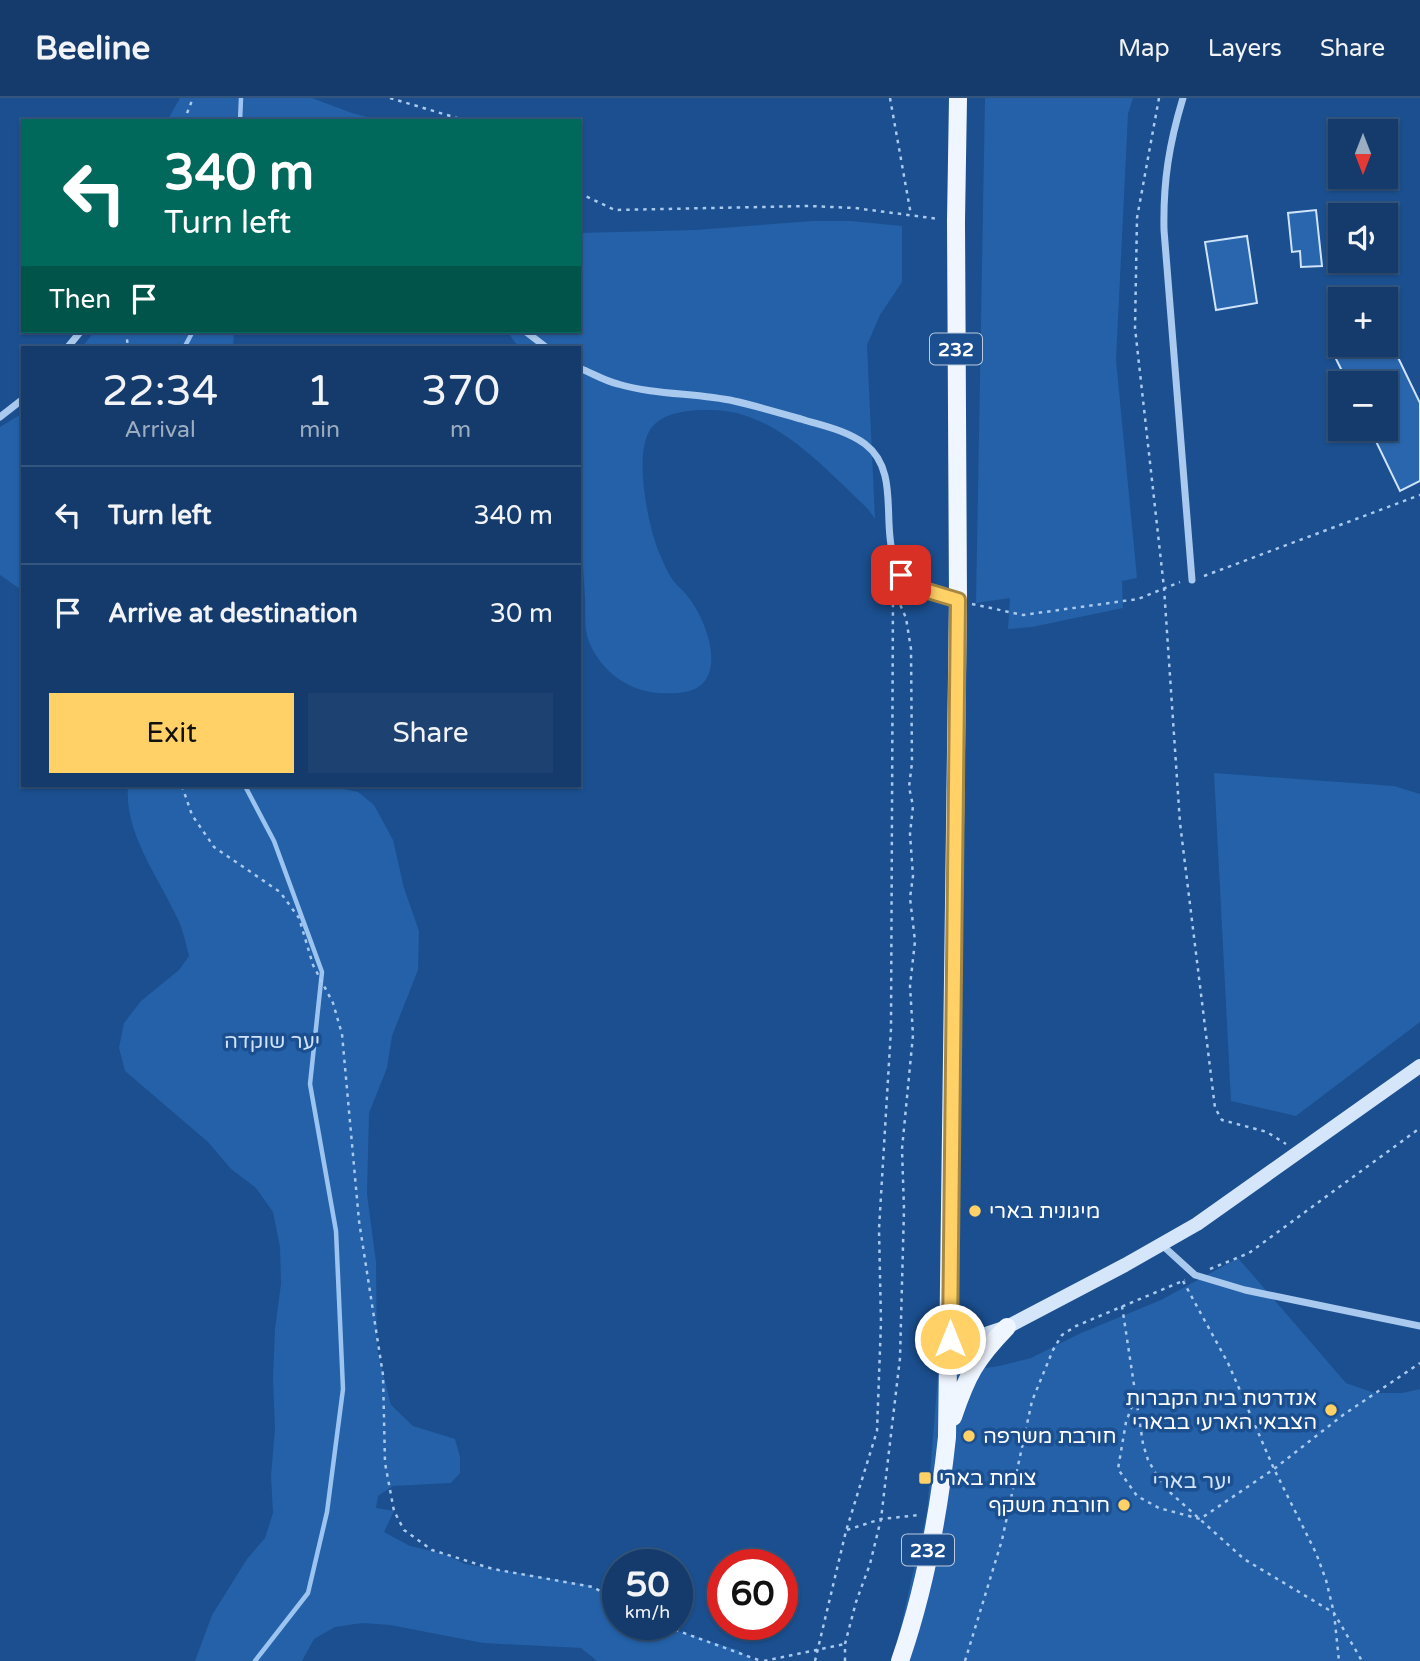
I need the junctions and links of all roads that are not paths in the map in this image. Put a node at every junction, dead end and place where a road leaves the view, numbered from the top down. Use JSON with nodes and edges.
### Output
{"nodes":[{"id":1,"x":958,"y":98,"type":"edge"},
{"id":2,"x":1183,"y":98,"type":"edge"},
{"id":3,"x":528,"y":333,"type":"edge"},
{"id":4,"x":544,"y":346,"type":"edge"},
{"id":5,"x":581,"y":369,"type":"edge"},
{"id":6,"x":21,"y":401,"type":"edge"},
{"id":7,"x":0,"y":417,"type":"edge"},
{"id":8,"x":1192,"y":580,"type":"dead end"},
{"id":9,"x":958,"y":600,"type":"junction"},
{"id":10,"x":1420,"y":1066,"type":"edge"},
{"id":11,"x":1163,"y":1245,"type":"junction"},
{"id":12,"x":1420,"y":1326,"type":"edge"},
{"id":13,"x":1007,"y":1327,"type":"junction"},
{"id":14,"x":950,"y":1339,"type":"junction"},
{"id":15,"x":947,"y":1437,"type":"junction"},
{"id":16,"x":900,"y":1661,"type":"edge"}],
"edges":[{"from":1,"to":9,"type":"main road","number":"232"},
{"from":2,"to":8,"type":"street"},
{"from":3,"to":4,"type":"street"},
{"from":5,"to":9,"type":"street"},
{"from":6,"to":7,"type":"street"},
{"from":9,"to":14,"type":"main road","number":"232"},
{"from":10,"to":11,"type":"main road"},
{"from":11,"to":12,"type":"street"},
{"from":11,"to":13,"type":"main road"},
{"from":13,"to":14,"type":"main road"},
{"from":13,"to":15,"type":"main road"},
{"from":14,"to":15,"type":"main road","number":"232"},
{"from":15,"to":16,"type":"main road","number":"232"}]}
